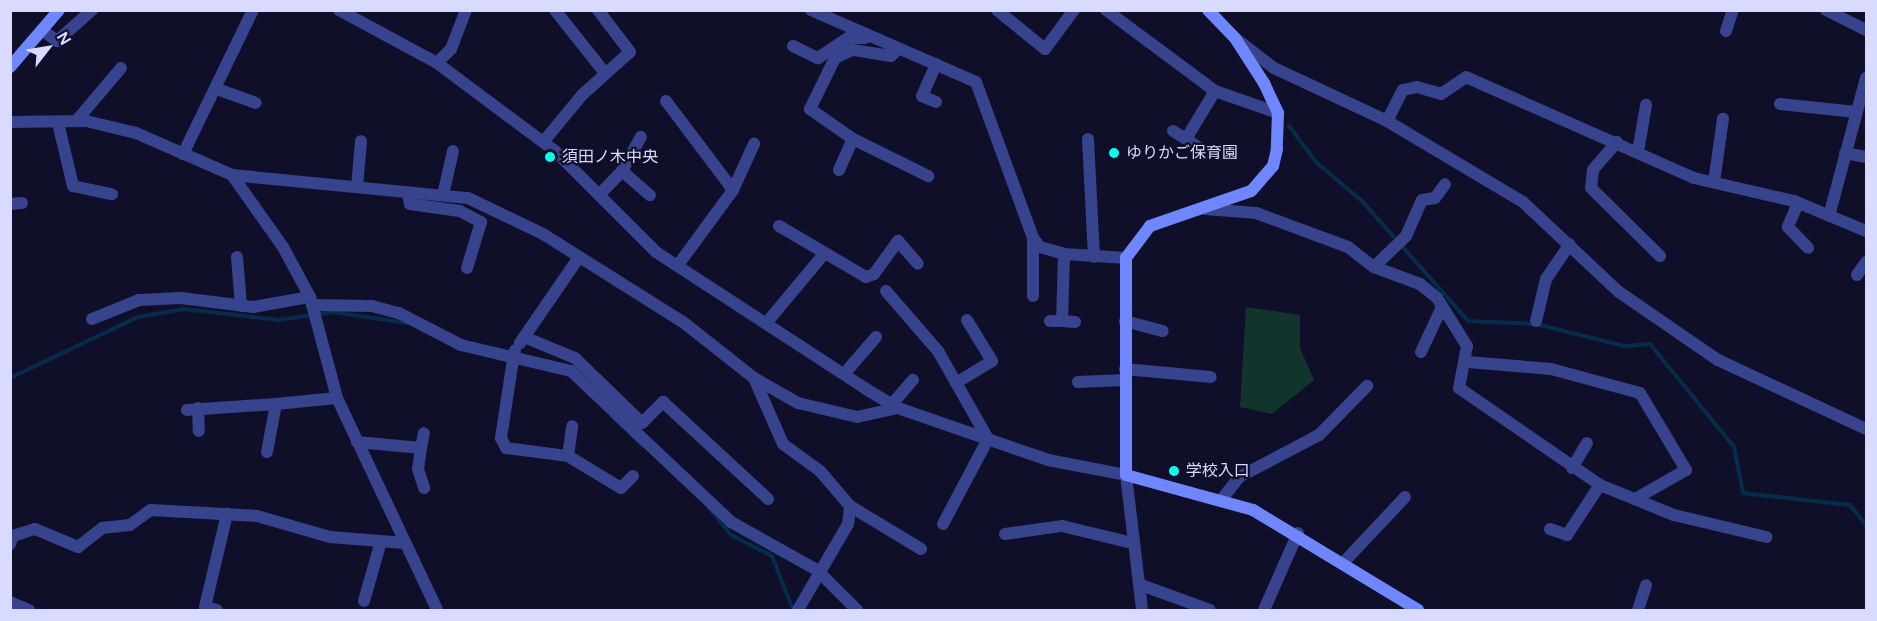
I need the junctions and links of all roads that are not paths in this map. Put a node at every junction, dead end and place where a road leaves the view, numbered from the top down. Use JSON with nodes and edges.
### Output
{"nodes":[{"id":1,"x":59,"y":10,"type":"edge"},
{"id":2,"x":92,"y":10,"type":"edge"},
{"id":3,"x":253,"y":10,"type":"edge"},
{"id":4,"x":466,"y":10,"type":"edge"},
{"id":5,"x":555,"y":10,"type":"edge"},
{"id":6,"x":598,"y":10,"type":"edge"},
{"id":7,"x":811,"y":10,"type":"edge"},
{"id":8,"x":997,"y":10,"type":"edge"},
{"id":9,"x":1074,"y":10,"type":"edge"},
{"id":10,"x":1106,"y":10,"type":"edge"},
{"id":11,"x":1208,"y":10,"type":"edge"},
{"id":12,"x":1733,"y":10,"type":"edge"},
{"id":13,"x":1826,"y":10,"type":"edge"},
{"id":14,"x":341,"y":11,"type":"edge"},
{"id":15,"x":42,"y":30,"type":"junction"},
{"id":16,"x":1866,"y":30,"type":"edge"},
{"id":17,"x":1726,"y":31,"type":"dead end"},
{"id":18,"x":869,"y":38,"type":"junction"},
{"id":19,"x":1235,"y":38,"type":"junction"},
{"id":20,"x":792,"y":46,"type":"dead end"},
{"id":21,"x":898,"y":49,"type":"junction"},
{"id":22,"x":437,"y":63,"type":"junction"},
{"id":23,"x":936,"y":64,"type":"junction"},
{"id":24,"x":10,"y":67,"type":"edge"},
{"id":25,"x":121,"y":68,"type":"dead end"},
{"id":26,"x":605,"y":73,"type":"junction"},
{"id":27,"x":1866,"y":78,"type":"edge"},
{"id":28,"x":217,"y":89,"type":"junction"},
{"id":29,"x":1215,"y":91,"type":"junction"},
{"id":30,"x":1863,"y":100,"type":"edge"},
{"id":31,"x":666,"y":101,"type":"dead end"},
{"id":32,"x":936,"y":102,"type":"dead end"},
{"id":33,"x":256,"y":103,"type":"dead end"},
{"id":34,"x":1780,"y":104,"type":"dead end"},
{"id":35,"x":1646,"y":105,"type":"dead end"},
{"id":36,"x":1856,"y":112,"type":"junction"},
{"id":37,"x":1278,"y":114,"type":"junction"},
{"id":38,"x":1723,"y":119,"type":"dead end"},
{"id":39,"x":76,"y":120,"type":"junction"},
{"id":40,"x":1387,"y":121,"type":"junction"},
{"id":41,"x":10,"y":122,"type":"edge"},
{"id":42,"x":58,"y":123,"type":"junction"},
{"id":43,"x":1173,"y":131,"type":"dead end"},
{"id":44,"x":641,"y":137,"type":"dead end"},
{"id":45,"x":853,"y":139,"type":"junction"},
{"id":46,"x":1088,"y":139,"type":"dead end"},
{"id":47,"x":1186,"y":139,"type":"junction"},
{"id":48,"x":362,"y":141,"type":"dead end"},
{"id":49,"x":544,"y":141,"type":"junction"},
{"id":50,"x":1617,"y":142,"type":"junction"},
{"id":51,"x":754,"y":144,"type":"dead end"},
{"id":52,"x":1198,"y":147,"type":"dead end"},
{"id":53,"x":453,"y":151,"type":"dead end"},
{"id":54,"x":1638,"y":152,"type":"junction"},
{"id":55,"x":1845,"y":153,"type":"junction"},
{"id":56,"x":183,"y":154,"type":"junction"},
{"id":57,"x":1866,"y":157,"type":"edge"},
{"id":58,"x":839,"y":170,"type":"dead end"},
{"id":59,"x":622,"y":171,"type":"junction"},
{"id":60,"x":232,"y":175,"type":"junction"},
{"id":61,"x":928,"y":176,"type":"dead end"},
{"id":62,"x":1714,"y":182,"type":"junction"},
{"id":63,"x":1444,"y":184,"type":"dead end"},
{"id":64,"x":357,"y":187,"type":"junction"},
{"id":65,"x":733,"y":190,"type":"junction"},
{"id":66,"x":112,"y":194,"type":"dead end"},
{"id":67,"x":408,"y":194,"type":"junction"},
{"id":68,"x":442,"y":195,"type":"junction"},
{"id":69,"x":599,"y":195,"type":"junction"},
{"id":70,"x":650,"y":195,"type":"dead end"},
{"id":71,"x":1798,"y":203,"type":"junction"},
{"id":72,"x":1206,"y":209,"type":"junction"},
{"id":73,"x":1829,"y":216,"type":"junction"},
{"id":74,"x":779,"y":226,"type":"dead end"},
{"id":75,"x":1866,"y":231,"type":"edge"},
{"id":76,"x":1033,"y":238,"type":"junction"},
{"id":77,"x":1570,"y":244,"type":"junction"},
{"id":78,"x":1808,"y":248,"type":"dead end"},
{"id":79,"x":824,"y":254,"type":"junction"},
{"id":80,"x":1064,"y":254,"type":"junction"},
{"id":81,"x":237,"y":256,"type":"dead end"},
{"id":82,"x":1660,"y":256,"type":"dead end"},
{"id":83,"x":579,"y":257,"type":"junction"},
{"id":84,"x":1094,"y":257,"type":"junction"},
{"id":85,"x":1126,"y":258,"type":"junction"},
{"id":86,"x":1866,"y":262,"type":"edge"},
{"id":87,"x":918,"y":264,"type":"dead end"},
{"id":88,"x":678,"y":265,"type":"junction"},
{"id":89,"x":1374,"y":267,"type":"junction"},
{"id":90,"x":467,"y":268,"type":"dead end"},
{"id":91,"x":1857,"y":275,"type":"dead end"},
{"id":92,"x":886,"y":291,"type":"dead end"},
{"id":93,"x":1033,"y":296,"type":"dead end"},
{"id":94,"x":311,"y":304,"type":"junction"},
{"id":95,"x":241,"y":306,"type":"junction"},
{"id":96,"x":1442,"y":307,"type":"junction"},
{"id":97,"x":92,"y":319,"type":"dead end"},
{"id":98,"x":967,"y":320,"type":"dead end"},
{"id":99,"x":768,"y":321,"type":"junction"},
{"id":100,"x":1125,"y":321,"type":"junction"},
{"id":101,"x":1536,"y":321,"type":"dead end"},
{"id":102,"x":1062,"y":322,"type":"dead end"},
{"id":103,"x":1163,"y":331,"type":"dead end"},
{"id":104,"x":524,"y":337,"type":"junction"},
{"id":105,"x":876,"y":337,"type":"dead end"},
{"id":106,"x":1420,"y":352,"type":"dead end"},
{"id":107,"x":1468,"y":362,"type":"junction"},
{"id":108,"x":844,"y":374,"type":"junction"},
{"id":109,"x":1125,"y":374,"type":"junction"},
{"id":110,"x":1211,"y":377,"type":"dead end"},
{"id":111,"x":754,"y":378,"type":"junction"},
{"id":112,"x":913,"y":380,"type":"dead end"},
{"id":113,"x":956,"y":382,"type":"junction"},
{"id":114,"x":1078,"y":382,"type":"dead end"},
{"id":115,"x":1367,"y":386,"type":"dead end"},
{"id":116,"x":337,"y":399,"type":"junction"},
{"id":117,"x":276,"y":404,"type":"junction"},
{"id":118,"x":895,"y":406,"type":"junction"},
{"id":119,"x":572,"y":426,"type":"dead end"},
{"id":120,"x":1866,"y":429,"type":"edge"},
{"id":121,"x":199,"y":431,"type":"dead end"},
{"id":122,"x":424,"y":433,"type":"dead end"},
{"id":123,"x":988,"y":439,"type":"junction"},
{"id":124,"x":357,"y":442,"type":"junction"},
{"id":125,"x":1587,"y":443,"type":"dead end"},
{"id":126,"x":421,"y":448,"type":"junction"},
{"id":127,"x":267,"y":452,"type":"dead end"},
{"id":128,"x":568,"y":456,"type":"junction"},
{"id":129,"x":1572,"y":468,"type":"junction"},
{"id":130,"x":1126,"y":475,"type":"junction"},
{"id":131,"x":633,"y":477,"type":"dead end"},
{"id":132,"x":1600,"y":485,"type":"junction"},
{"id":133,"x":424,"y":488,"type":"dead end"},
{"id":134,"x":1405,"y":497,"type":"dead end"},
{"id":135,"x":768,"y":499,"type":"dead end"},
{"id":136,"x":1635,"y":499,"type":"junction"},
{"id":137,"x":1222,"y":500,"type":"junction"},
{"id":138,"x":850,"y":506,"type":"junction"},
{"id":139,"x":227,"y":514,"type":"junction"},
{"id":140,"x":943,"y":524,"type":"dead end"},
{"id":141,"x":1550,"y":529,"type":"dead end"},
{"id":142,"x":1298,"y":533,"type":"junction"},
{"id":143,"x":1005,"y":534,"type":"dead end"},
{"id":144,"x":1766,"y":537,"type":"dead end"},
{"id":145,"x":381,"y":541,"type":"junction"},
{"id":146,"x":405,"y":543,"type":"junction"},
{"id":147,"x":1133,"y":543,"type":"junction"},
{"id":148,"x":10,"y":544,"type":"edge"},
{"id":149,"x":921,"y":549,"type":"dead end"},
{"id":150,"x":1344,"y":562,"type":"junction"},
{"id":151,"x":816,"y":570,"type":"junction"},
{"id":152,"x":1141,"y":585,"type":"junction"},
{"id":153,"x":1646,"y":585,"type":"dead end"},
{"id":154,"x":364,"y":601,"type":"dead end"},
{"id":155,"x":10,"y":602,"type":"edge"},
{"id":156,"x":800,"y":609,"type":"edge"},
{"id":157,"x":29,"y":610,"type":"edge"},
{"id":158,"x":217,"y":610,"type":"edge"},
{"id":159,"x":437,"y":610,"type":"edge"},
{"id":160,"x":856,"y":610,"type":"edge"},
{"id":161,"x":1142,"y":610,"type":"edge"},
{"id":162,"x":1209,"y":610,"type":"edge"},
{"id":163,"x":1264,"y":610,"type":"edge"},
{"id":164,"x":1418,"y":610,"type":"edge"},
{"id":165,"x":1638,"y":610,"type":"edge"}],
"edges":[{"from":1,"to":15,"type":"street"},
{"from":2,"to":15,"type":"street"},
{"from":3,"to":28,"type":"street"},
{"from":4,"to":22,"type":"street"},
{"from":5,"to":26,"type":"street"},
{"from":6,"to":26,"type":"street"},
{"from":7,"to":18,"type":"street"},
{"from":8,"to":9,"type":"street"},
{"from":10,"to":29,"type":"street"},
{"from":11,"to":19,"type":"street"},
{"from":12,"to":17,"type":"street"},
{"from":13,"to":16,"type":"street"},
{"from":14,"to":22,"type":"street"},
{"from":15,"to":24,"type":"street"},
{"from":18,"to":20,"type":"street"},
{"from":18,"to":21,"type":"street"},
{"from":19,"to":37,"type":"street"},
{"from":19,"to":40,"type":"street"},
{"from":21,"to":23,"type":"street"},
{"from":21,"to":45,"type":"street"},
{"from":22,"to":49,"type":"street"},
{"from":23,"to":32,"type":"street"},
{"from":23,"to":76,"type":"street"},
{"from":25,"to":39,"type":"street"},
{"from":26,"to":49,"type":"street"},
{"from":27,"to":30,"type":"street"},
{"from":28,"to":33,"type":"street"},
{"from":28,"to":56,"type":"street"},
{"from":29,"to":37,"type":"street"},
{"from":29,"to":47,"type":"street"},
{"from":30,"to":36,"type":"street"},
{"from":31,"to":65,"type":"street"},
{"from":34,"to":36,"type":"street"},
{"from":35,"to":54,"type":"street"},
{"from":36,"to":55,"type":"street"},
{"from":37,"to":72,"type":"street"},
{"from":38,"to":62,"type":"street"},
{"from":39,"to":42,"type":"street"},
{"from":39,"to":56,"type":"street"},
{"from":40,"to":50,"type":"street"},
{"from":40,"to":77,"type":"street"},
{"from":41,"to":42,"type":"street"},
{"from":42,"to":66,"type":"street"},
{"from":43,"to":47,"type":"street"},
{"from":44,"to":59,"type":"street"},
{"from":45,"to":58,"type":"street"},
{"from":45,"to":61,"type":"street"},
{"from":46,"to":84,"type":"street"},
{"from":47,"to":52,"type":"street"},
{"from":48,"to":64,"type":"street"},
{"from":49,"to":69,"type":"street"},
{"from":50,"to":54,"type":"street"},
{"from":50,"to":82,"type":"street"},
{"from":51,"to":65,"type":"street"},
{"from":53,"to":68,"type":"street"},
{"from":54,"to":62,"type":"street"},
{"from":55,"to":57,"type":"street"},
{"from":55,"to":73,"type":"street"},
{"from":56,"to":60,"type":"street"},
{"from":59,"to":69,"type":"street"},
{"from":59,"to":70,"type":"street"},
{"from":60,"to":64,"type":"street"},
{"from":60,"to":94,"type":"street"},
{"from":62,"to":71,"type":"street"},
{"from":63,"to":89,"type":"street"},
{"from":64,"to":67,"type":"street"},
{"from":65,"to":88,"type":"street"},
{"from":67,"to":68,"type":"street"},
{"from":67,"to":90,"type":"street"},
{"from":68,"to":83,"type":"street"},
{"from":69,"to":88,"type":"street"},
{"from":71,"to":73,"type":"street"},
{"from":71,"to":78,"type":"street"},
{"from":72,"to":85,"type":"street"},
{"from":72,"to":89,"type":"street"},
{"from":73,"to":75,"type":"street"},
{"from":74,"to":79,"type":"street"},
{"from":76,"to":80,"type":"street"},
{"from":76,"to":93,"type":"street"},
{"from":77,"to":101,"type":"street"},
{"from":77,"to":120,"type":"street"},
{"from":79,"to":87,"type":"street"},
{"from":79,"to":99,"type":"street"},
{"from":80,"to":84,"type":"street"},
{"from":80,"to":102,"type":"street"},
{"from":81,"to":95,"type":"street"},
{"from":83,"to":104,"type":"street"},
{"from":83,"to":111,"type":"street"},
{"from":84,"to":85,"type":"street"},
{"from":85,"to":100,"type":"street"},
{"from":86,"to":91,"type":"street"},
{"from":88,"to":99,"type":"street"},
{"from":89,"to":96,"type":"street"},
{"from":92,"to":113,"type":"street"},
{"from":94,"to":95,"type":"street"},
{"from":94,"to":116,"type":"street"},
{"from":94,"to":151,"type":"street"},
{"from":95,"to":97,"type":"street"},
{"from":96,"to":106,"type":"street"},
{"from":96,"to":107,"type":"street"},
{"from":98,"to":113,"type":"street"},
{"from":99,"to":108,"type":"street"},
{"from":100,"to":103,"type":"street"},
{"from":100,"to":109,"type":"street"},
{"from":104,"to":128,"type":"street","bridge":true},
{"from":104,"to":135,"type":"street"},
{"from":105,"to":108,"type":"street"},
{"from":107,"to":129,"type":"street"},
{"from":107,"to":136,"type":"street"},
{"from":108,"to":118,"type":"street"},
{"from":109,"to":110,"type":"street"},
{"from":109,"to":114,"type":"street"},
{"from":109,"to":130,"type":"street"},
{"from":111,"to":118,"type":"street"},
{"from":111,"to":138,"type":"street"},
{"from":112,"to":118,"type":"street"},
{"from":113,"to":123,"type":"street"},
{"from":115,"to":137,"type":"street"},
{"from":116,"to":117,"type":"street"},
{"from":116,"to":124,"type":"street"},
{"from":117,"to":121,"type":"street"},
{"from":117,"to":127,"type":"street"},
{"from":118,"to":123,"type":"street"},
{"from":119,"to":128,"type":"street"},
{"from":122,"to":126,"type":"street"},
{"from":123,"to":130,"type":"street"},
{"from":123,"to":140,"type":"street"},
{"from":124,"to":126,"type":"street"},
{"from":124,"to":146,"type":"street"},
{"from":125,"to":129,"type":"street"},
{"from":126,"to":133,"type":"street"},
{"from":128,"to":131,"type":"street"},
{"from":129,"to":132,"type":"street"},
{"from":130,"to":137,"type":"street"},
{"from":130,"to":147,"type":"street"},
{"from":132,"to":136,"type":"street"},
{"from":132,"to":141,"type":"street"},
{"from":134,"to":150,"type":"street"},
{"from":136,"to":144,"type":"street"},
{"from":137,"to":142,"type":"street"},
{"from":138,"to":149,"type":"street"},
{"from":138,"to":151,"type":"street"},
{"from":139,"to":145,"type":"street"},
{"from":139,"to":148,"type":"street"},
{"from":139,"to":158,"type":"street"},
{"from":142,"to":150,"type":"street"},
{"from":142,"to":163,"type":"street"},
{"from":143,"to":147,"type":"street"},
{"from":145,"to":146,"type":"street"},
{"from":145,"to":154,"type":"street"},
{"from":146,"to":159,"type":"street"},
{"from":147,"to":152,"type":"street"},
{"from":150,"to":164,"type":"street"},
{"from":151,"to":156,"type":"street"},
{"from":151,"to":160,"type":"street"},
{"from":152,"to":161,"type":"street"},
{"from":152,"to":162,"type":"street"},
{"from":153,"to":165,"type":"street"},
{"from":155,"to":157,"type":"street"}]}
